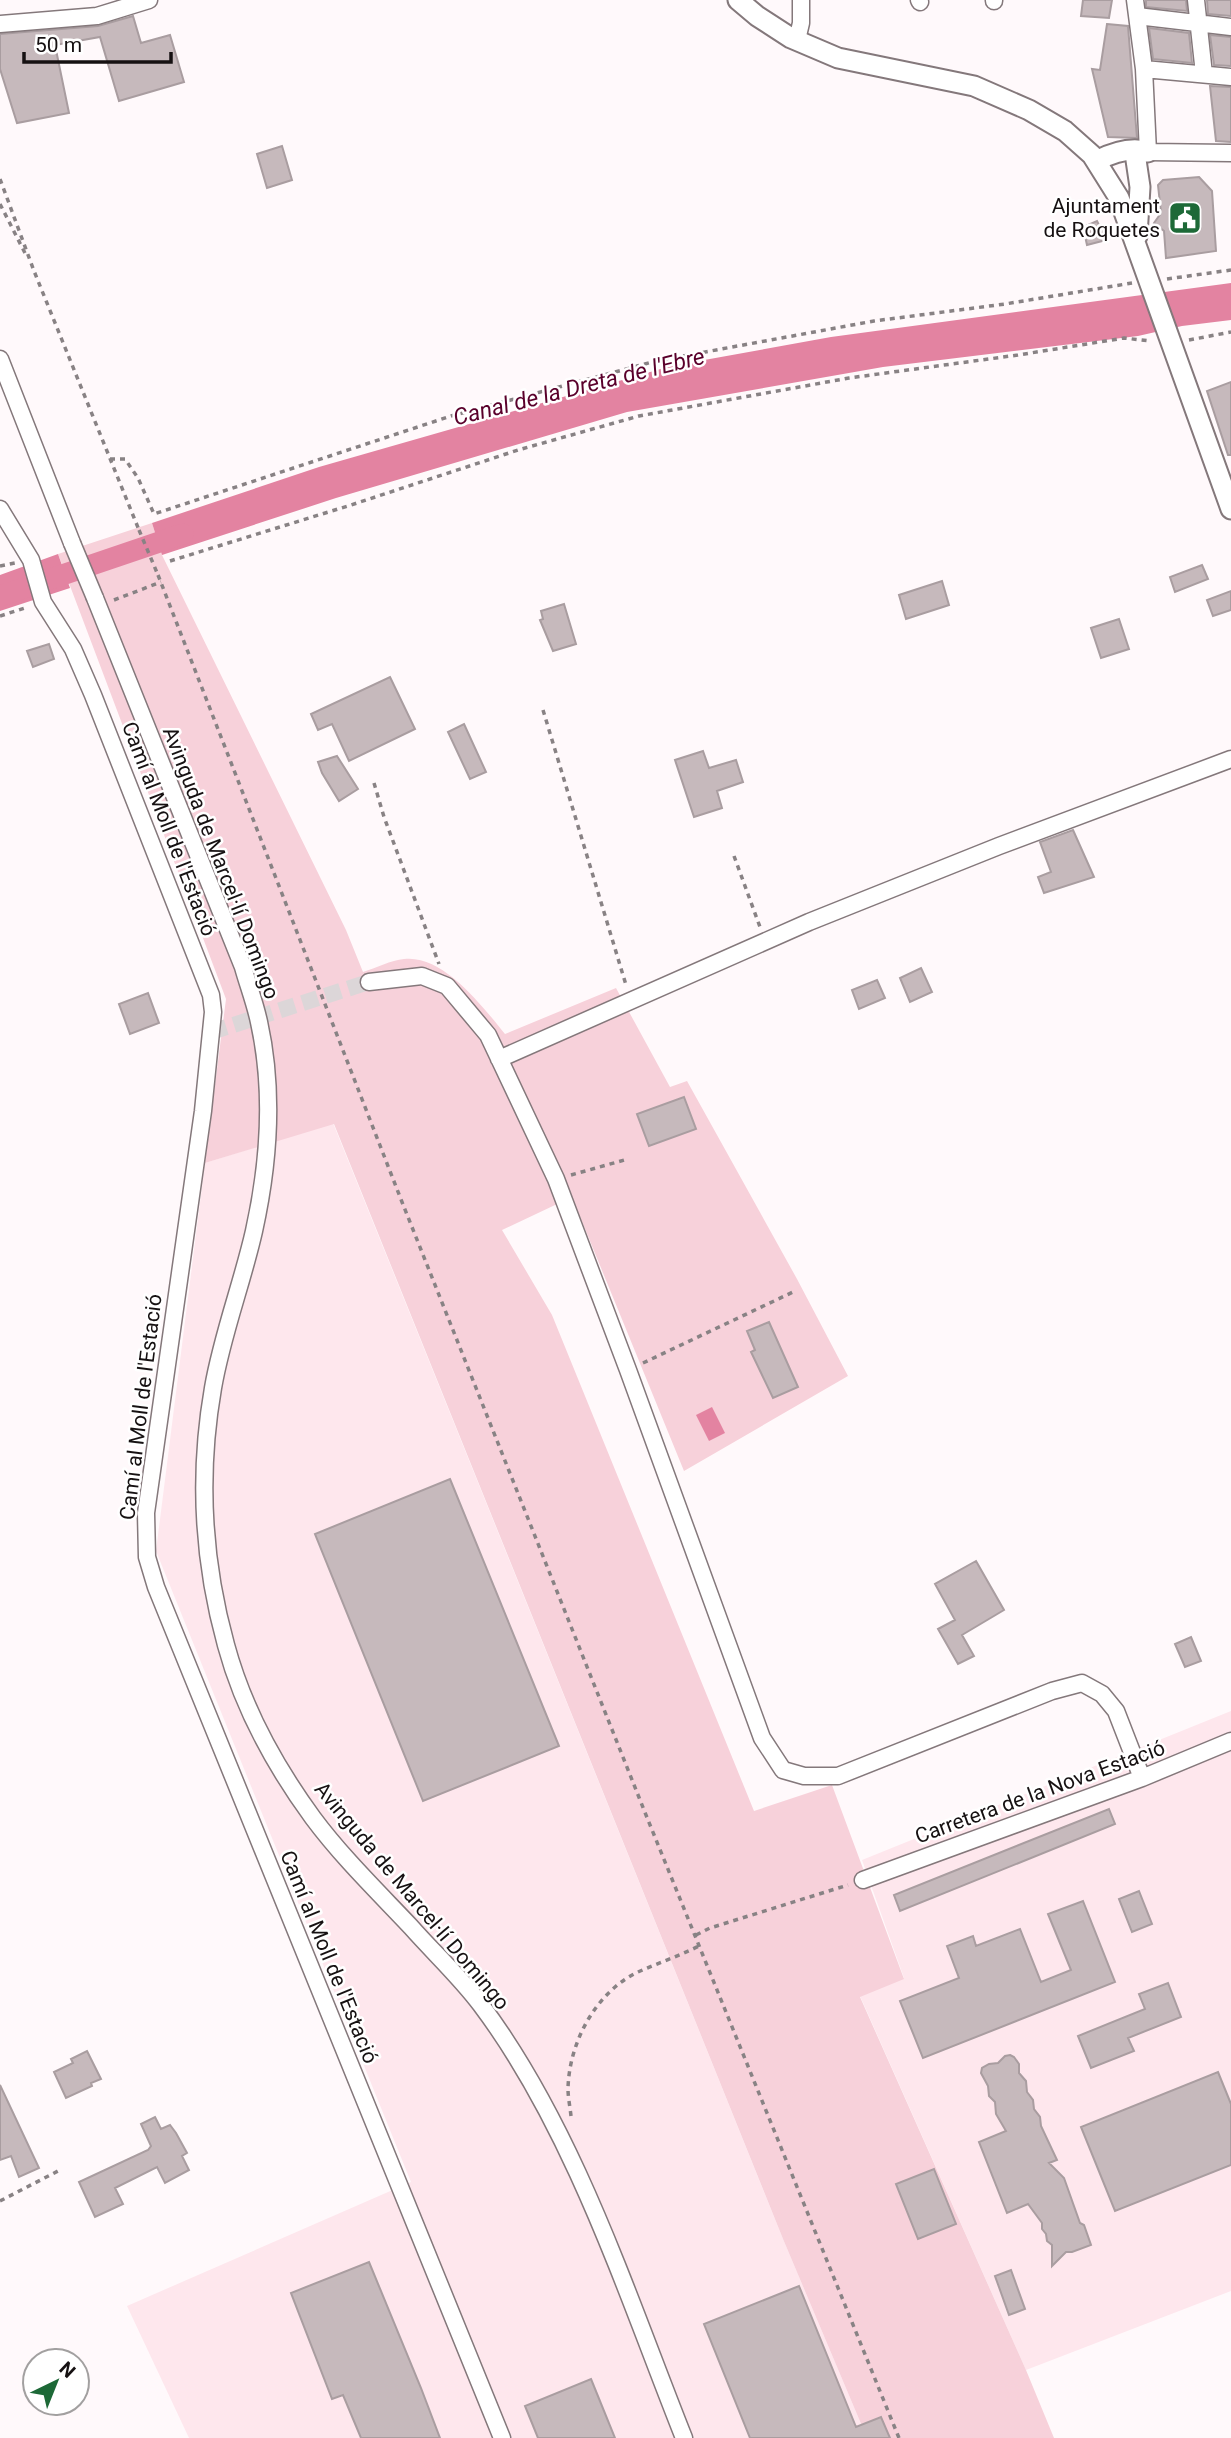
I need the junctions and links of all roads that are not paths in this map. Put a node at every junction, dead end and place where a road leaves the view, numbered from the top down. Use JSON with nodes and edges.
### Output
{"nodes":[{"id":1,"x":149,"y":0,"type":"edge"},
{"id":2,"x":738,"y":0,"type":"edge"},
{"id":3,"x":800,"y":0,"type":"edge"},
{"id":4,"x":1196,"y":0,"type":"edge"},
{"id":5,"x":1136,"y":8,"type":"edge"},
{"id":6,"x":1197,"y":23,"type":"junction"},
{"id":7,"x":0,"y":24,"type":"edge"},
{"id":8,"x":1231,"y":27,"type":"edge"},
{"id":9,"x":797,"y":40,"type":"junction"},
{"id":10,"x":1144,"y":69,"type":"junction"},
{"id":11,"x":1204,"y":74,"type":"junction"},
{"id":12,"x":1231,"y":77,"type":"edge"},
{"id":13,"x":1231,"y":153,"type":"edge"},
{"id":14,"x":1142,"y":156,"type":"junction"},
{"id":15,"x":1096,"y":161,"type":"junction"},
{"id":16,"x":1108,"y":178,"type":"junction"},
{"id":17,"x":1136,"y":244,"type":"junction"},
{"id":18,"x":0,"y":359,"type":"edge"},
{"id":19,"x":1227,"y":486,"type":"edge"},
{"id":20,"x":0,"y":509,"type":"edge"},
{"id":21,"x":1231,"y":509,"type":"edge"},
{"id":22,"x":1231,"y":759,"type":"edge"},
{"id":23,"x":369,"y":982,"type":"tunnel mouth"},
{"id":24,"x":499,"y":1059,"type":"junction"},
{"id":25,"x":1231,"y":1741,"type":"edge"},
{"id":26,"x":1142,"y":1778,"type":"junction"},
{"id":27,"x":863,"y":1880,"type":"road end"},
{"id":28,"x":502,"y":2438,"type":"edge"},
{"id":29,"x":684,"y":2438,"type":"edge"}],
"edges":[{"from":1,"to":7,"type":"street"},
{"from":2,"to":9,"type":"street"},
{"from":3,"to":9,"type":"street"},
{"from":4,"to":6,"type":"street"},
{"from":5,"to":6,"type":"street"},
{"from":5,"to":10,"type":"street"},
{"from":6,"to":8,"type":"street"},
{"from":6,"to":11,"type":"street"},
{"from":9,"to":15,"type":"street"},
{"from":10,"to":11,"type":"street"},
{"from":10,"to":14,"type":"street"},
{"from":11,"to":12,"type":"street"},
{"from":13,"to":14,"type":"street"},
{"from":14,"to":15,"type":"street"},
{"from":14,"to":16,"type":"street"},
{"from":14,"to":17,"type":"street"},
{"from":15,"to":16,"type":"street"},
{"from":16,"to":17,"type":"street"},
{"from":17,"to":19,"type":"street"},
{"from":18,"to":29,"type":"street","name":"Avinguda de Marcel·lí Domingo","bridge":true},
{"from":19,"to":21,"type":"street"},
{"from":20,"to":28,"type":"street","name":"Camí al Moll de l'Estació"},
{"from":22,"to":24,"type":"street"},
{"from":23,"to":24,"type":"street"},
{"from":24,"to":26,"type":"street"},
{"from":25,"to":26,"type":"street","name":"Carretera de la Nova Estació"},
{"from":26,"to":27,"type":"street","name":"Carretera de la Nova Estació"}]}
